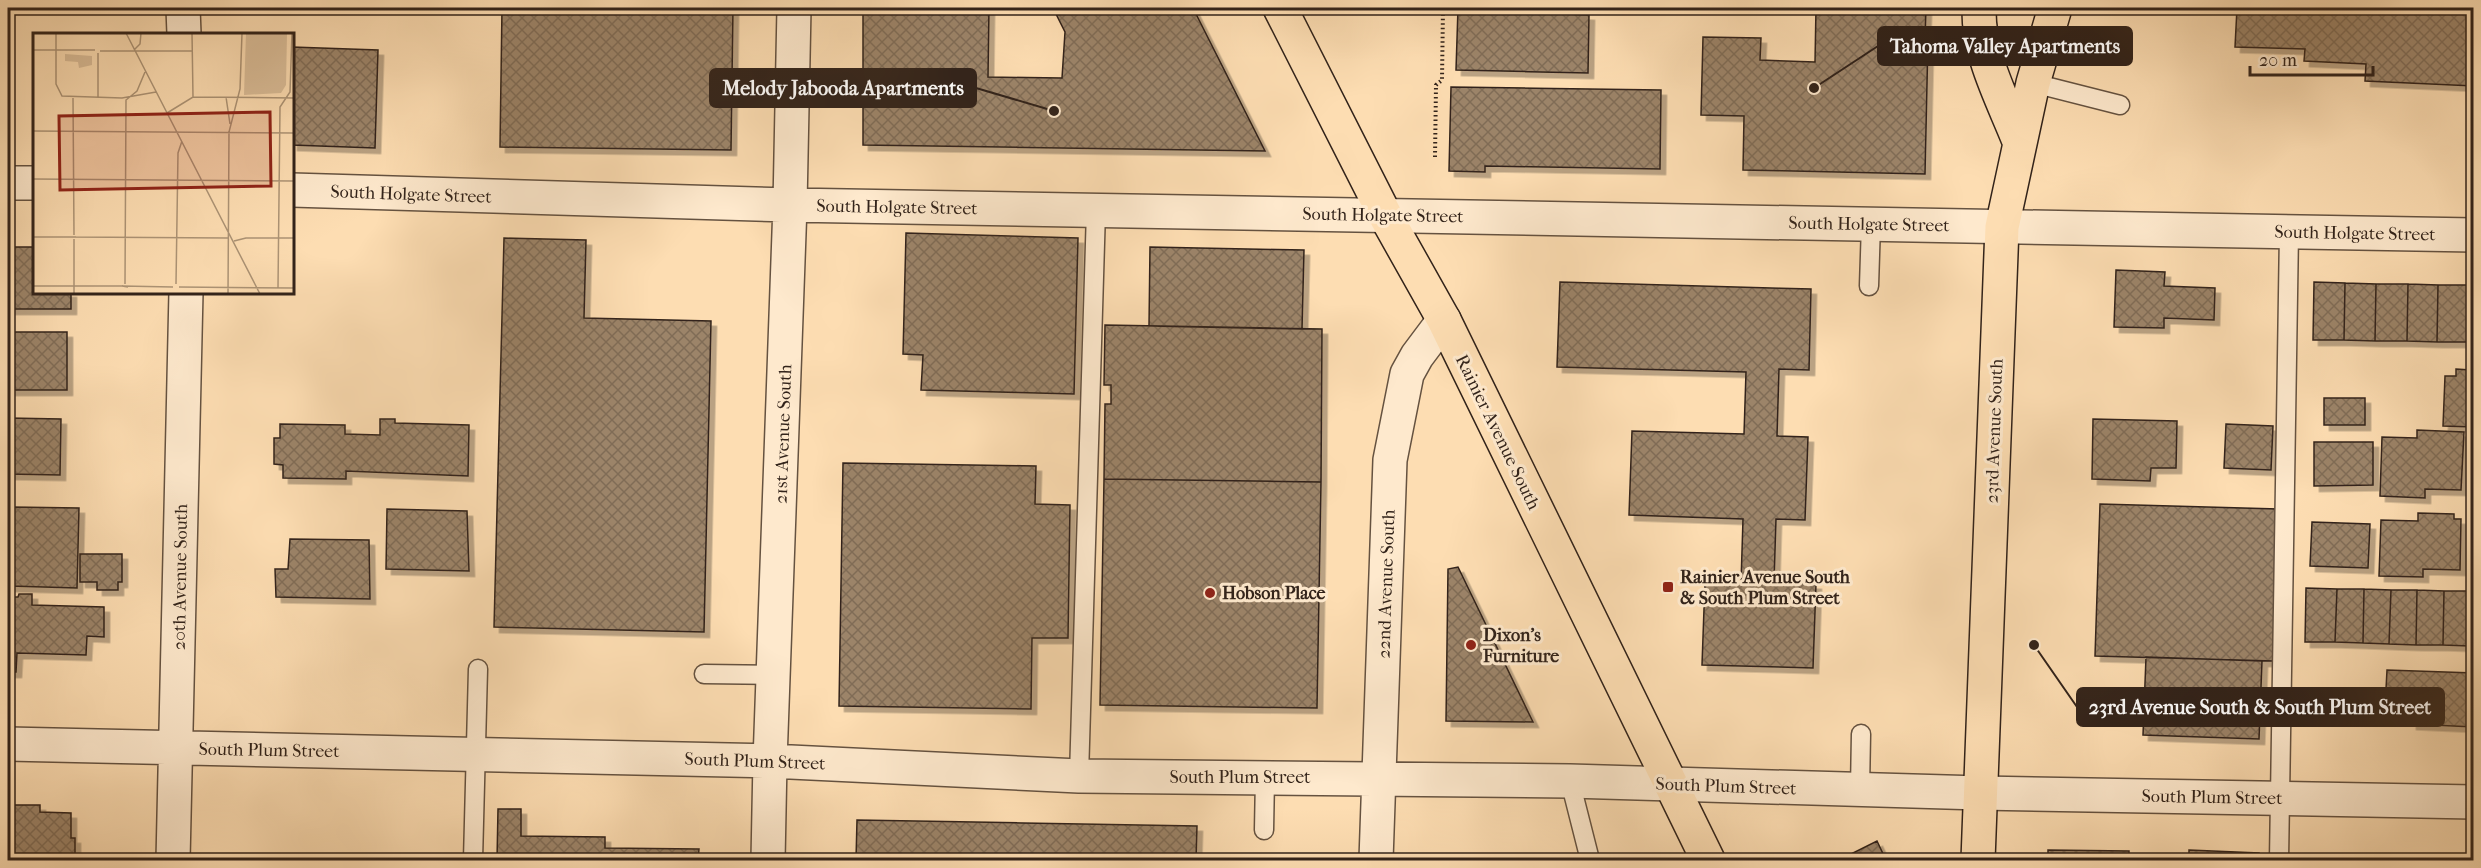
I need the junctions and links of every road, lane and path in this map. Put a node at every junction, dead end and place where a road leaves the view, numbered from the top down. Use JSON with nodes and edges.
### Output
{"nodes":[{"id":1,"x":183,"y":8,"type":"edge"},
{"id":2,"x":794,"y":8,"type":"edge"},
{"id":3,"x":1280,"y":8,"type":"edge"},
{"id":4,"x":1443,"y":8,"type":"edge"},
{"id":5,"x":1979,"y":8,"type":"edge"},
{"id":6,"x":2055,"y":8,"type":"edge"},
{"id":7,"x":184,"y":33,"type":"edge"},
{"id":8,"x":2033,"y":82,"type":"junction"},
{"id":9,"x":2120,"y":105,"type":"dead end"},
{"id":10,"x":2019,"y":141,"type":"junction"},
{"id":11,"x":1435,"y":157,"type":"dead end"},
{"id":12,"x":8,"y":183,"type":"edge"},
{"id":13,"x":33,"y":183,"type":"edge"},
{"id":14,"x":294,"y":190,"type":"edge"},
{"id":15,"x":790,"y":205,"type":"junction"},
{"id":16,"x":1096,"y":210,"type":"junction"},
{"id":17,"x":1385,"y":215,"type":"junction"},
{"id":18,"x":1871,"y":224,"type":"junction"},
{"id":19,"x":2002,"y":227,"type":"junction"},
{"id":20,"x":2289,"y":232,"type":"junction"},
{"id":21,"x":2474,"y":235,"type":"edge"},
{"id":22,"x":1869,"y":286,"type":"dead end"},
{"id":23,"x":186,"y":294,"type":"edge"},
{"id":24,"x":1444,"y":320,"type":"junction"},
{"id":25,"x":478,"y":669,"type":"dead end"},
{"id":26,"x":704,"y":674,"type":"dead end"},
{"id":27,"x":774,"y":675,"type":"junction"},
{"id":28,"x":1862,"y":734,"type":"dead end"},
{"id":29,"x":8,"y":744,"type":"edge"},
{"id":30,"x":176,"y":748,"type":"junction"},
{"id":31,"x":475,"y":754,"type":"junction"},
{"id":32,"x":770,"y":761,"type":"junction"},
{"id":33,"x":1079,"y":776,"type":"junction"},
{"id":34,"x":1265,"y":777,"type":"junction"},
{"id":35,"x":1379,"y":777,"type":"junction"},
{"id":36,"x":1570,"y":781,"type":"junction"},
{"id":37,"x":1669,"y":784,"type":"junction"},
{"id":38,"x":1860,"y":789,"type":"junction"},
{"id":39,"x":1980,"y":793,"type":"junction"},
{"id":40,"x":2280,"y":798,"type":"junction"},
{"id":41,"x":2474,"y":802,"type":"edge"},
{"id":42,"x":1264,"y":830,"type":"dead end"},
{"id":43,"x":173,"y":861,"type":"edge"},
{"id":44,"x":473,"y":861,"type":"edge"},
{"id":45,"x":768,"y":861,"type":"edge"},
{"id":46,"x":1376,"y":861,"type":"edge"},
{"id":47,"x":1590,"y":861,"type":"edge"},
{"id":48,"x":1708,"y":861,"type":"edge"},
{"id":49,"x":1978,"y":861,"type":"edge"},
{"id":50,"x":2279,"y":861,"type":"edge"}],
"edges":[{"from":1,"to":7,"type":"street"},
{"from":2,"to":15,"type":"street","name":"21st Avenue South"},
{"from":3,"to":17,"type":"main road","name":"Rainier Avenue South"},
{"from":4,"to":11,"type":"path"},
{"from":5,"to":10,"type":"main road"},
{"from":6,"to":8,"type":"main road","name":"23rd Avenue South"},
{"from":8,"to":9,"type":"lane"},
{"from":8,"to":10,"type":"main road","name":"23rd Avenue South"},
{"from":10,"to":19,"type":"main road","name":"23rd Avenue South"},
{"from":12,"to":13,"type":"street"},
{"from":14,"to":15,"type":"street","name":"South Holgate Street"},
{"from":15,"to":16,"type":"street","name":"South Holgate Street"},
{"from":15,"to":27,"type":"street","name":"21st Avenue South"},
{"from":16,"to":17,"type":"street","name":"South Holgate Street"},
{"from":16,"to":33,"type":"lane"},
{"from":17,"to":18,"type":"street","name":"South Holgate Street"},
{"from":17,"to":24,"type":"main road","name":"Rainier Avenue South"},
{"from":18,"to":19,"type":"street","name":"South Holgate Street"},
{"from":18,"to":22,"type":"lane"},
{"from":19,"to":20,"type":"street","name":"South Holgate Street"},
{"from":19,"to":39,"type":"main road","name":"23rd Avenue South"},
{"from":20,"to":21,"type":"street","name":"South Holgate Street"},
{"from":20,"to":40,"type":"lane"},
{"from":23,"to":30,"type":"street","name":"20th Avenue South"},
{"from":24,"to":35,"type":"street","name":"22nd Avenue South"},
{"from":24,"to":37,"type":"main road","name":"Rainier Avenue South"},
{"from":25,"to":31,"type":"lane"},
{"from":26,"to":27,"type":"lane"},
{"from":27,"to":32,"type":"street","name":"21st Avenue South"},
{"from":28,"to":38,"type":"lane"},
{"from":29,"to":30,"type":"street","name":"South Plum Street"},
{"from":30,"to":31,"type":"street","name":"South Plum Street"},
{"from":30,"to":43,"type":"street","name":"20th Avenue South"},
{"from":31,"to":32,"type":"street","name":"South Plum Street"},
{"from":31,"to":44,"type":"lane"},
{"from":32,"to":33,"type":"street","name":"South Plum Street"},
{"from":32,"to":45,"type":"street","name":"21st Avenue South"},
{"from":33,"to":34,"type":"street","name":"South Plum Street"},
{"from":34,"to":35,"type":"street","name":"South Plum Street"},
{"from":34,"to":42,"type":"lane"},
{"from":35,"to":36,"type":"street","name":"South Plum Street"},
{"from":35,"to":46,"type":"street","name":"22nd Avenue South"},
{"from":36,"to":37,"type":"street","name":"South Plum Street"},
{"from":36,"to":47,"type":"lane"},
{"from":37,"to":38,"type":"street","name":"South Plum Street"},
{"from":37,"to":48,"type":"main road","name":"Rainier Avenue South"},
{"from":38,"to":39,"type":"street","name":"South Plum Street"},
{"from":39,"to":40,"type":"street","name":"South Plum Street"},
{"from":39,"to":49,"type":"main road","name":"23rd Avenue South"},
{"from":40,"to":41,"type":"street","name":"South Plum Street"},
{"from":40,"to":50,"type":"lane"}]}
